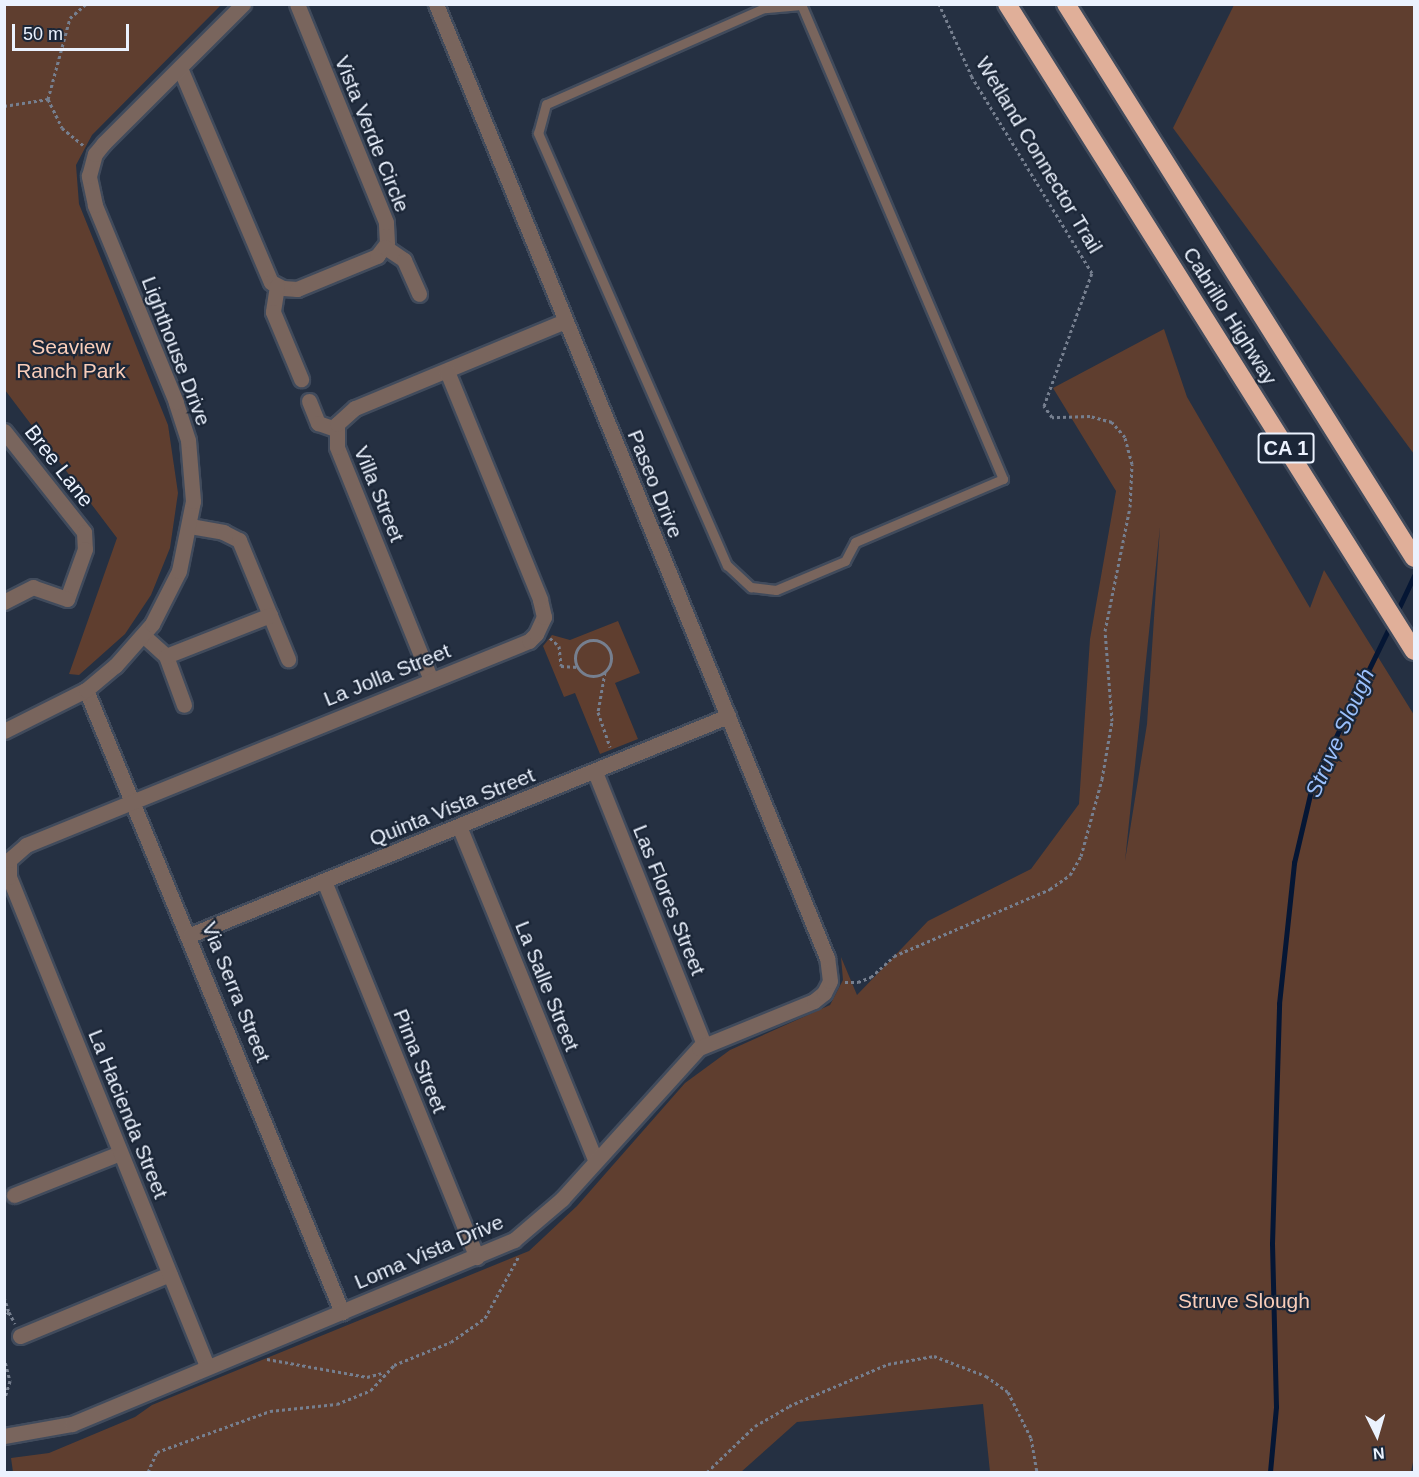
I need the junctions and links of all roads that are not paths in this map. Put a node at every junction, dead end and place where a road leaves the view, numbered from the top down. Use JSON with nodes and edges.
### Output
{"nodes":[{"id":1,"x":243,"y":4,"type":"edge"},
{"id":2,"x":297,"y":4,"type":"edge"},
{"id":3,"x":436,"y":4,"type":"edge"},
{"id":4,"x":1007,"y":4,"type":"edge"},
{"id":5,"x":1066,"y":4,"type":"edge"},
{"id":6,"x":801,"y":5,"type":"edge"},
{"id":7,"x":180,"y":68,"type":"junction"},
{"id":8,"x":385,"y":248,"type":"junction"},
{"id":9,"x":277,"y":286,"type":"junction"},
{"id":10,"x":418,"y":294,"type":"dead end"},
{"id":11,"x":565,"y":321,"type":"junction"},
{"id":12,"x":447,"y":371,"type":"junction"},
{"id":13,"x":301,"y":379,"type":"dead end"},
{"id":14,"x":309,"y":401,"type":"dead end"},
{"id":15,"x":335,"y":429,"type":"junction"},
{"id":16,"x":4,"y":431,"type":"edge"},
{"id":17,"x":190,"y":526,"type":"junction"},
{"id":18,"x":1414,"y":558,"type":"edge"},
{"id":19,"x":4,"y":602,"type":"edge"},
{"id":20,"x":270,"y":615,"type":"junction"},
{"id":21,"x":144,"y":636,"type":"junction"},
{"id":22,"x":1414,"y":651,"type":"edge"},
{"id":23,"x":166,"y":656,"type":"junction"},
{"id":24,"x":288,"y":658,"type":"dead end"},
{"id":25,"x":431,"y":680,"type":"junction"},
{"id":26,"x":86,"y":690,"type":"junction"},
{"id":27,"x":184,"y":705,"type":"dead end"},
{"id":28,"x":728,"y":717,"type":"junction"},
{"id":29,"x":4,"y":731,"type":"edge"},
{"id":30,"x":595,"y":772,"type":"junction"},
{"id":31,"x":135,"y":800,"type":"junction"},
{"id":32,"x":459,"y":826,"type":"junction"},
{"id":33,"x":9,"y":877,"type":"joint"},
{"id":34,"x":324,"y":881,"type":"junction"},
{"id":35,"x":190,"y":935,"type":"junction"},
{"id":36,"x":830,"y":981,"type":"joint"},
{"id":37,"x":704,"y":1044,"type":"junction"},
{"id":38,"x":120,"y":1153,"type":"junction"},
{"id":39,"x":596,"y":1161,"type":"junction"},
{"id":40,"x":14,"y":1195,"type":"dead end"},
{"id":41,"x":477,"y":1257,"type":"junction"},
{"id":42,"x":170,"y":1274,"type":"junction"},
{"id":43,"x":342,"y":1312,"type":"junction"},
{"id":44,"x":20,"y":1336,"type":"dead end"},
{"id":45,"x":207,"y":1366,"type":"junction"},
{"id":46,"x":4,"y":1437,"type":"edge"}],
"edges":[{"from":1,"to":7,"type":"street"},
{"from":2,"to":8,"type":"street","name":"Vista Verde Circle"},
{"from":3,"to":11,"type":"street","name":"Paseo Drive"},
{"from":4,"to":22,"type":"highway","name":"Cabrillo Highway","number":"CA 1"},
{"from":5,"to":18,"type":"highway","name":"Cabrillo Highway","number":"CA 1"},
{"from":6,"to":6,"type":"lane"},
{"from":7,"to":9,"type":"street"},
{"from":7,"to":17,"type":"street","name":"Lighthouse Drive"},
{"from":8,"to":9,"type":"street"},
{"from":8,"to":10,"type":"street"},
{"from":9,"to":13,"type":"street"},
{"from":11,"to":12,"type":"street","name":"Villa Street"},
{"from":11,"to":28,"type":"street","name":"Paseo Drive"},
{"from":12,"to":15,"type":"street","name":"Villa Street"},
{"from":12,"to":25,"type":"street","name":"La Jolla Street"},
{"from":14,"to":15,"type":"street"},
{"from":15,"to":25,"type":"street","name":"Villa Street"},
{"from":16,"to":19,"type":"street","name":"Bree Lane"},
{"from":17,"to":20,"type":"street"},
{"from":17,"to":21,"type":"street","name":"Lighthouse Drive"},
{"from":20,"to":23,"type":"street"},
{"from":20,"to":24,"type":"street"},
{"from":21,"to":23,"type":"street"},
{"from":21,"to":26,"type":"street","name":"Lighthouse Drive"},
{"from":23,"to":27,"type":"street"},
{"from":25,"to":31,"type":"street","name":"La Jolla Street"},
{"from":26,"to":29,"type":"street","name":"Lighthouse Drive"},
{"from":26,"to":31,"type":"street","name":"Via Serra Street"},
{"from":28,"to":30,"type":"street","name":"Quinta Vista Street"},
{"from":28,"to":36,"type":"street","name":"Paseo Drive"},
{"from":30,"to":32,"type":"street","name":"Quinta Vista Street"},
{"from":30,"to":37,"type":"street","name":"Las Flores Street"},
{"from":31,"to":33,"type":"street","name":"La Jolla Street"},
{"from":31,"to":35,"type":"street","name":"Via Serra Street"},
{"from":32,"to":34,"type":"street","name":"Quinta Vista Street"},
{"from":32,"to":39,"type":"street","name":"La Salle Street"},
{"from":33,"to":38,"type":"street","name":"La Hacienda Street"},
{"from":34,"to":35,"type":"street","name":"Quinta Vista Street"},
{"from":34,"to":41,"type":"street","name":"Pima Street"},
{"from":35,"to":43,"type":"street","name":"Via Serra Street"},
{"from":36,"to":37,"type":"street","name":"Loma Vista Drive"},
{"from":37,"to":39,"type":"street","name":"Loma Vista Drive"},
{"from":38,"to":40,"type":"street"},
{"from":38,"to":42,"type":"street","name":"La Hacienda Street"},
{"from":39,"to":41,"type":"street","name":"Loma Vista Drive"},
{"from":41,"to":43,"type":"street","name":"Loma Vista Drive"},
{"from":42,"to":44,"type":"street"},
{"from":42,"to":45,"type":"street","name":"La Hacienda Street"},
{"from":43,"to":45,"type":"street","name":"Loma Vista Drive"},
{"from":45,"to":46,"type":"street","name":"Loma Vista Drive"}]}
